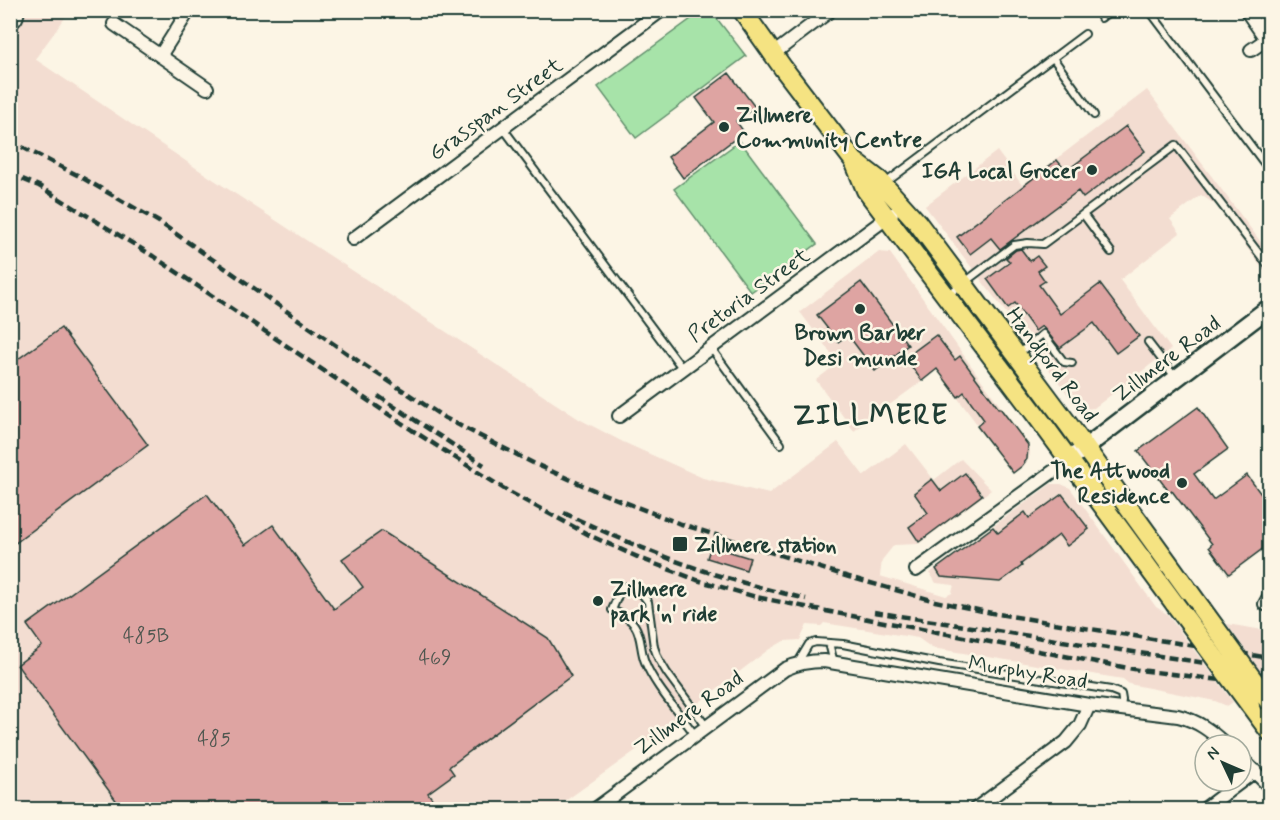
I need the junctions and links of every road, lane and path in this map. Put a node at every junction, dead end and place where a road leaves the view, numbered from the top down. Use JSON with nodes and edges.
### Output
{"nodes":[{"id":1,"x":21,"y":10,"type":"edge"},
{"id":2,"x":189,"y":10,"type":"edge"},
{"id":3,"x":662,"y":10,"type":"edge"},
{"id":4,"x":742,"y":10,"type":"edge"},
{"id":5,"x":831,"y":10,"type":"edge"},
{"id":6,"x":1111,"y":10,"type":"edge"},
{"id":7,"x":1149,"y":10,"type":"edge"},
{"id":8,"x":1246,"y":10,"type":"edge"},
{"id":9,"x":1101,"y":18,"type":"dead end"},
{"id":10,"x":114,"y":24,"type":"dead end"},
{"id":11,"x":10,"y":27,"type":"edge"},
{"id":12,"x":1085,"y":34,"type":"dead end"},
{"id":13,"x":1268,"y":38,"type":"edge"},
{"id":14,"x":1251,"y":50,"type":"dead end"},
{"id":15,"x":774,"y":54,"type":"junction"},
{"id":16,"x":160,"y":56,"type":"junction"},
{"id":17,"x":1053,"y":58,"type":"junction"},
{"id":18,"x":207,"y":88,"type":"dead end"},
{"id":19,"x":1094,"y":115,"type":"dead end"},
{"id":20,"x":503,"y":128,"type":"junction"},
{"id":21,"x":854,"y":161,"type":"junction"},
{"id":22,"x":1269,"y":171,"type":"edge"},
{"id":23,"x":883,"y":184,"type":"junction"},
{"id":24,"x":903,"y":206,"type":"junction"},
{"id":25,"x":1083,"y":214,"type":"junction"},
{"id":26,"x":887,"y":218,"type":"junction"},
{"id":27,"x":353,"y":239,"type":"dead end"},
{"id":28,"x":1111,"y":252,"type":"dead end"},
{"id":29,"x":1269,"y":268,"type":"edge"},
{"id":30,"x":963,"y":284,"type":"junction"},
{"id":31,"x":946,"y":297,"type":"junction"},
{"id":32,"x":1269,"y":307,"type":"edge"},
{"id":33,"x":1148,"y":342,"type":"dead end"},
{"id":34,"x":711,"y":348,"type":"junction"},
{"id":35,"x":1016,"y":355,"type":"junction"},
{"id":36,"x":1072,"y":363,"type":"dead end"},
{"id":37,"x":683,"y":369,"type":"junction"},
{"id":38,"x":1176,"y":378,"type":"junction"},
{"id":39,"x":619,"y":416,"type":"dead end"},
{"id":40,"x":781,"y":444,"type":"dead end"},
{"id":41,"x":1085,"y":448,"type":"junction"},
{"id":42,"x":1069,"y":460,"type":"junction"},
{"id":43,"x":916,"y":570,"type":"dead end"},
{"id":44,"x":830,"y":643,"type":"junction"},
{"id":45,"x":814,"y":661,"type":"joint"},
{"id":46,"x":834,"y":663,"type":"junction"},
{"id":47,"x":797,"y":664,"type":"junction"},
{"id":48,"x":1269,"y":703,"type":"edge"},
{"id":49,"x":1089,"y":705,"type":"junction"},
{"id":50,"x":1120,"y":709,"type":"junction"},
{"id":51,"x":706,"y":726,"type":"junction"},
{"id":52,"x":1269,"y":732,"type":"edge"},
{"id":53,"x":1214,"y":733,"type":"edge"},
{"id":54,"x":694,"y":735,"type":"junction"},
{"id":55,"x":1255,"y":771,"type":"joint"},
{"id":56,"x":1269,"y":787,"type":"edge"},
{"id":57,"x":594,"y":810,"type":"edge"},
{"id":58,"x":974,"y":810,"type":"edge"},
{"id":59,"x":1203,"y":810,"type":"edge"}],
"edges":[{"from":1,"to":11,"type":"lane"},
{"from":2,"to":16,"type":"street"},
{"from":3,"to":20,"type":"street","name":"Grasspan Street"},
{"from":4,"to":15,"type":"main road","name":"Handford Road"},
{"from":5,"to":15,"type":"street"},
{"from":6,"to":9,"type":"lane"},
{"from":7,"to":22,"type":"lane"},
{"from":8,"to":13,"type":"street"},
{"from":10,"to":16,"type":"street"},
{"from":12,"to":17,"type":"lane"},
{"from":13,"to":14,"type":"street"},
{"from":15,"to":21,"type":"main road","name":"Handford Road"},
{"from":16,"to":18,"type":"street"},
{"from":17,"to":19,"type":"lane"},
{"from":17,"to":23,"type":"lane"},
{"from":20,"to":27,"type":"street","name":"Grasspan Street"},
{"from":20,"to":37,"type":"lane"},
{"from":21,"to":23,"type":"main road","name":"Handford Road"},
{"from":21,"to":26,"type":"main road","name":"Handford Road"},
{"from":23,"to":24,"type":"main road","name":"Handford Road"},
{"from":24,"to":26,"type":"street","name":"Pretoria Street"},
{"from":24,"to":30,"type":"main road","name":"Handford Road"},
{"from":25,"to":28,"type":"lane"},
{"from":25,"to":29,"type":"lane"},
{"from":25,"to":30,"type":"lane"},
{"from":26,"to":31,"type":"main road","name":"Handford Road"},
{"from":26,"to":34,"type":"street","name":"Pretoria Street"},
{"from":30,"to":31,"type":"lane"},
{"from":30,"to":35,"type":"main road","name":"Handford Road"},
{"from":31,"to":42,"type":"main road","name":"Handford Road"},
{"from":32,"to":38,"type":"main road","name":"Zillmere Road"},
{"from":33,"to":38,"type":"lane"},
{"from":34,"to":37,"type":"street","name":"Pretoria Street"},
{"from":34,"to":40,"type":"lane"},
{"from":35,"to":36,"type":"lane"},
{"from":35,"to":41,"type":"main road","name":"Handford Road"},
{"from":37,"to":39,"type":"street","name":"Pretoria Street"},
{"from":38,"to":41,"type":"main road","name":"Zillmere Road"},
{"from":41,"to":42,"type":"main road","name":"Zillmere Road"},
{"from":41,"to":48,"type":"main road","name":"Handford Road","bridge":true},
{"from":42,"to":43,"type":"street","name":"Zillmere Road"},
{"from":42,"to":52,"type":"main road","name":"Handford Road","bridge":true},
{"from":44,"to":46,"type":"lane"},
{"from":44,"to":47,"type":"lane"},
{"from":44,"to":50,"type":"lane"},
{"from":45,"to":46,"type":"street","name":"Murphy Road"},
{"from":45,"to":47,"type":"street","name":"Zillmere Road"},
{"from":46,"to":49,"type":"street","name":"Murphy Road"},
{"from":47,"to":51,"type":"street","name":"Zillmere Road"},
{"from":49,"to":50,"type":"street","name":"Murphy Road"},
{"from":49,"to":58,"type":"street"},
{"from":50,"to":53,"type":"street","name":"Murphy Road"},
{"from":51,"to":54,"type":"street","name":"Zillmere Road"},
{"from":51,"to":54,"type":"lane"},
{"from":54,"to":57,"type":"street","name":"Zillmere Road"},
{"from":55,"to":56,"type":"street"},
{"from":55,"to":59,"type":"street"}]}
